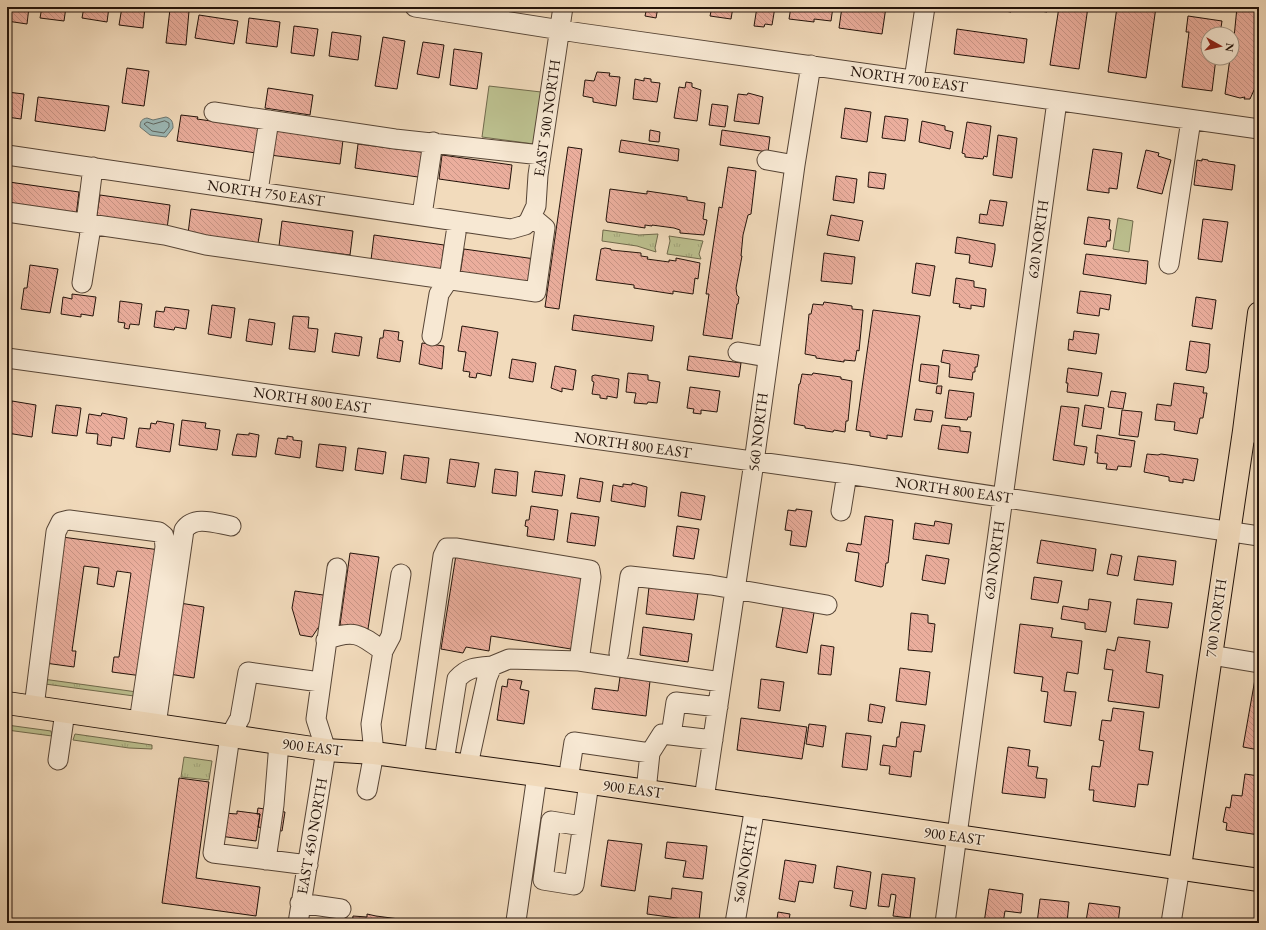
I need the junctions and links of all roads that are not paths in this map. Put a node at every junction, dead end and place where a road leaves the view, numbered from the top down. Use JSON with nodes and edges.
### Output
{"nodes":[{"id":1,"x":416,"y":7,"type":"edge"},
{"id":2,"x":563,"y":7,"type":"edge"},
{"id":3,"x":925,"y":7,"type":"edge"},
{"id":4,"x":560,"y":29,"type":"junction"},
{"id":5,"x":811,"y":65,"type":"junction"},
{"id":6,"x":914,"y":80,"type":"junction"},
{"id":7,"x":1057,"y":101,"type":"junction"},
{"id":8,"x":214,"y":112,"type":"dead end"},
{"id":9,"x":269,"y":120,"type":"junction"},
{"id":10,"x":1191,"y":120,"type":"junction"},
{"id":11,"x":1259,"y":129,"type":"edge"},
{"id":12,"x":433,"y":142,"type":"junction"},
{"id":13,"x":7,"y":155,"type":"edge"},
{"id":14,"x":541,"y":155,"type":"junction"},
{"id":15,"x":767,"y":160,"type":"dead end"},
{"id":16,"x":795,"y":165,"type":"junction"},
{"id":17,"x":94,"y":167,"type":"junction"},
{"id":18,"x":258,"y":192,"type":"junction"},
{"id":19,"x":7,"y":212,"type":"edge"},
{"id":20,"x":422,"y":215,"type":"junction"},
{"id":21,"x":528,"y":221,"type":"junction"},
{"id":22,"x":86,"y":223,"type":"junction"},
{"id":23,"x":456,"y":233,"type":"dead end"},
{"id":24,"x":1169,"y":264,"type":"dead end"},
{"id":25,"x":449,"y":279,"type":"junction"},
{"id":26,"x":82,"y":283,"type":"dead end"},
{"id":27,"x":1259,"y":313,"type":"edge"},
{"id":28,"x":432,"y":336,"type":"dead end"},
{"id":29,"x":738,"y":352,"type":"dead end"},
{"id":30,"x":767,"y":357,"type":"junction"},
{"id":31,"x":7,"y":358,"type":"edge"},
{"id":32,"x":1256,"y":366,"type":"edge"},
{"id":33,"x":1252,"y":432,"type":"edge"},
{"id":34,"x":754,"y":462,"type":"junction"},
{"id":35,"x":847,"y":474,"type":"junction"},
{"id":36,"x":1003,"y":497,"type":"junction"},
{"id":37,"x":842,"y":511,"type":"dead end"},
{"id":38,"x":231,"y":526,"type":"dead end"},
{"id":39,"x":1229,"y":531,"type":"junction"},
{"id":40,"x":1259,"y":536,"type":"edge"},
{"id":41,"x":337,"y":568,"type":"dead end"},
{"id":42,"x":400,"y":574,"type":"dead end"},
{"id":43,"x":735,"y":589,"type":"junction"},
{"id":44,"x":827,"y":605,"type":"dead end"},
{"id":45,"x":326,"y":640,"type":"junction"},
{"id":46,"x":383,"y":651,"type":"junction"},
{"id":47,"x":619,"y":653,"type":"dead end"},
{"id":48,"x":1211,"y":655,"type":"junction"},
{"id":49,"x":579,"y":661,"type":"junction"},
{"id":50,"x":1259,"y":662,"type":"edge"},
{"id":51,"x":492,"y":666,"type":"junction"},
{"id":52,"x":320,"y":682,"type":"junction"},
{"id":53,"x":721,"y":682,"type":"junction"},
{"id":54,"x":7,"y":703,"type":"edge"},
{"id":55,"x":34,"y":707,"type":"junction"},
{"id":56,"x":718,"y":707,"type":"junction"},
{"id":57,"x":65,"y":712,"type":"junction"},
{"id":58,"x":147,"y":724,"type":"junction"},
{"id":59,"x":671,"y":735,"type":"junction"},
{"id":60,"x":230,"y":736,"type":"junction"},
{"id":61,"x":713,"y":740,"type":"junction"},
{"id":62,"x":279,"y":743,"type":"junction"},
{"id":63,"x":326,"y":750,"type":"junction"},
{"id":64,"x":374,"y":752,"type":"junction"},
{"id":65,"x":650,"y":753,"type":"junction"},
{"id":66,"x":414,"y":758,"type":"junction"},
{"id":67,"x":58,"y":760,"type":"dead end"},
{"id":68,"x":444,"y":762,"type":"junction"},
{"id":69,"x":468,"y":765,"type":"junction"},
{"id":70,"x":537,"y":775,"type":"junction"},
{"id":71,"x":579,"y":781,"type":"junction"},
{"id":72,"x":367,"y":790,"type":"dead end"},
{"id":73,"x":646,"y":791,"type":"junction"},
{"id":74,"x":704,"y":799,"type":"junction"},
{"id":75,"x":755,"y":806,"type":"junction"},
{"id":76,"x":582,"y":826,"type":"junction"},
{"id":77,"x":957,"y":836,"type":"junction"},
{"id":78,"x":266,"y":860,"type":"junction"},
{"id":79,"x":308,"y":865,"type":"junction"},
{"id":80,"x":1180,"y":867,"type":"junction"},
{"id":81,"x":1259,"y":880,"type":"edge"},
{"id":82,"x":300,"y":903,"type":"junction"},
{"id":83,"x":341,"y":909,"type":"dead end"},
{"id":84,"x":516,"y":921,"type":"dead end"},
{"id":85,"x":298,"y":923,"type":"edge"},
{"id":86,"x":735,"y":923,"type":"edge"},
{"id":87,"x":945,"y":923,"type":"edge"},
{"id":88,"x":1171,"y":923,"type":"edge"}],
"edges":[{"from":1,"to":4,"type":"street","name":"NORTH 700 EAST"},
{"from":2,"to":4,"type":"street","name":"EAST 500 NORTH"},
{"from":3,"to":6,"type":"street"},
{"from":4,"to":5,"type":"street","name":"NORTH 700 EAST"},
{"from":4,"to":14,"type":"street","name":"EAST 500 NORTH"},
{"from":5,"to":6,"type":"street","name":"NORTH 700 EAST"},
{"from":5,"to":16,"type":"street","name":"560 NORTH"},
{"from":6,"to":7,"type":"street","name":"NORTH 700 EAST"},
{"from":7,"to":10,"type":"street","name":"NORTH 700 EAST"},
{"from":7,"to":36,"type":"street","name":"620 NORTH"},
{"from":8,"to":9,"type":"street"},
{"from":9,"to":12,"type":"street"},
{"from":9,"to":18,"type":"street"},
{"from":10,"to":11,"type":"street","name":"NORTH 700 EAST"},
{"from":10,"to":24,"type":"street"},
{"from":12,"to":14,"type":"street"},
{"from":12,"to":20,"type":"street"},
{"from":13,"to":17,"type":"street","name":"NORTH 750 EAST"},
{"from":14,"to":21,"type":"street","name":"EAST 500 NORTH"},
{"from":15,"to":16,"type":"street"},
{"from":16,"to":30,"type":"street","name":"560 NORTH"},
{"from":17,"to":18,"type":"street","name":"NORTH 750 EAST"},
{"from":17,"to":22,"type":"street"},
{"from":18,"to":20,"type":"street","name":"NORTH 750 EAST"},
{"from":19,"to":22,"type":"street"},
{"from":20,"to":21,"type":"street","name":"NORTH 750 EAST"},
{"from":21,"to":25,"type":"street"},
{"from":22,"to":25,"type":"street"},
{"from":22,"to":26,"type":"street"},
{"from":23,"to":25,"type":"street"},
{"from":25,"to":28,"type":"street"},
{"from":27,"to":32,"type":"main road","name":"700 NORTH"},
{"from":29,"to":30,"type":"street"},
{"from":30,"to":34,"type":"street","name":"560 NORTH"},
{"from":31,"to":34,"type":"street","name":"NORTH 800 EAST"},
{"from":32,"to":33,"type":"main road","name":"700 NORTH"},
{"from":33,"to":39,"type":"main road","name":"700 NORTH"},
{"from":34,"to":35,"type":"street","name":"NORTH 800 EAST"},
{"from":34,"to":43,"type":"street","name":"560 NORTH"},
{"from":35,"to":36,"type":"street","name":"NORTH 800 EAST"},
{"from":35,"to":37,"type":"street"},
{"from":36,"to":39,"type":"street","name":"NORTH 800 EAST"},
{"from":36,"to":77,"type":"street","name":"620 NORTH"},
{"from":38,"to":58,"type":"street"},
{"from":39,"to":40,"type":"street","name":"NORTH 800 EAST"},
{"from":39,"to":48,"type":"main road","name":"700 NORTH"},
{"from":41,"to":45,"type":"street"},
{"from":42,"to":46,"type":"street"},
{"from":43,"to":44,"type":"street"},
{"from":43,"to":47,"type":"street"},
{"from":43,"to":53,"type":"street","name":"560 NORTH"},
{"from":45,"to":46,"type":"street"},
{"from":45,"to":52,"type":"street"},
{"from":46,"to":64,"type":"street"},
{"from":48,"to":50,"type":"street"},
{"from":48,"to":80,"type":"main road","name":"700 NORTH"},
{"from":49,"to":51,"type":"street"},
{"from":49,"to":53,"type":"street"},
{"from":49,"to":66,"type":"street"},
{"from":51,"to":68,"type":"street"},
{"from":51,"to":69,"type":"street"},
{"from":52,"to":60,"type":"street"},
{"from":52,"to":63,"type":"street"},
{"from":53,"to":56,"type":"street","name":"560 NORTH"},
{"from":54,"to":55,"type":"main road","name":"900 EAST"},
{"from":55,"to":57,"type":"main road","name":"900 EAST"},
{"from":55,"to":58,"type":"street"},
{"from":56,"to":59,"type":"street"},
{"from":56,"to":61,"type":"street","name":"560 NORTH"},
{"from":57,"to":58,"type":"main road","name":"900 EAST"},
{"from":57,"to":67,"type":"street"},
{"from":58,"to":60,"type":"main road","name":"900 EAST"},
{"from":59,"to":61,"type":"street"},
{"from":59,"to":65,"type":"street"},
{"from":60,"to":62,"type":"main road","name":"900 EAST"},
{"from":60,"to":78,"type":"street"},
{"from":61,"to":74,"type":"street","name":"560 NORTH"},
{"from":62,"to":63,"type":"main road","name":"900 EAST"},
{"from":62,"to":78,"type":"street"},
{"from":63,"to":64,"type":"main road","name":"900 EAST"},
{"from":63,"to":79,"type":"street","name":"EAST 450 NORTH"},
{"from":64,"to":66,"type":"main road","name":"900 EAST"},
{"from":64,"to":72,"type":"street"},
{"from":65,"to":71,"type":"street"},
{"from":65,"to":73,"type":"street"},
{"from":66,"to":68,"type":"main road","name":"900 EAST"},
{"from":68,"to":69,"type":"main road","name":"900 EAST"},
{"from":69,"to":70,"type":"main road","name":"900 EAST"},
{"from":70,"to":71,"type":"main road","name":"900 EAST"},
{"from":70,"to":84,"type":"street"},
{"from":71,"to":73,"type":"main road","name":"900 EAST"},
{"from":71,"to":76,"type":"street"},
{"from":73,"to":74,"type":"main road","name":"900 EAST"},
{"from":74,"to":75,"type":"main road","name":"900 EAST"},
{"from":75,"to":77,"type":"main road","name":"900 EAST"},
{"from":75,"to":86,"type":"street","name":"560 NORTH"},
{"from":76,"to":76,"type":"street"},
{"from":77,"to":80,"type":"main road","name":"900 EAST"},
{"from":77,"to":87,"type":"street","name":"620 NORTH"},
{"from":78,"to":79,"type":"street"},
{"from":79,"to":82,"type":"street","name":"EAST 450 NORTH"},
{"from":80,"to":81,"type":"main road","name":"900 EAST"},
{"from":80,"to":88,"type":"street","name":"700 NORTH"},
{"from":82,"to":83,"type":"street"},
{"from":82,"to":85,"type":"street","name":"EAST 450 NORTH"}]}
